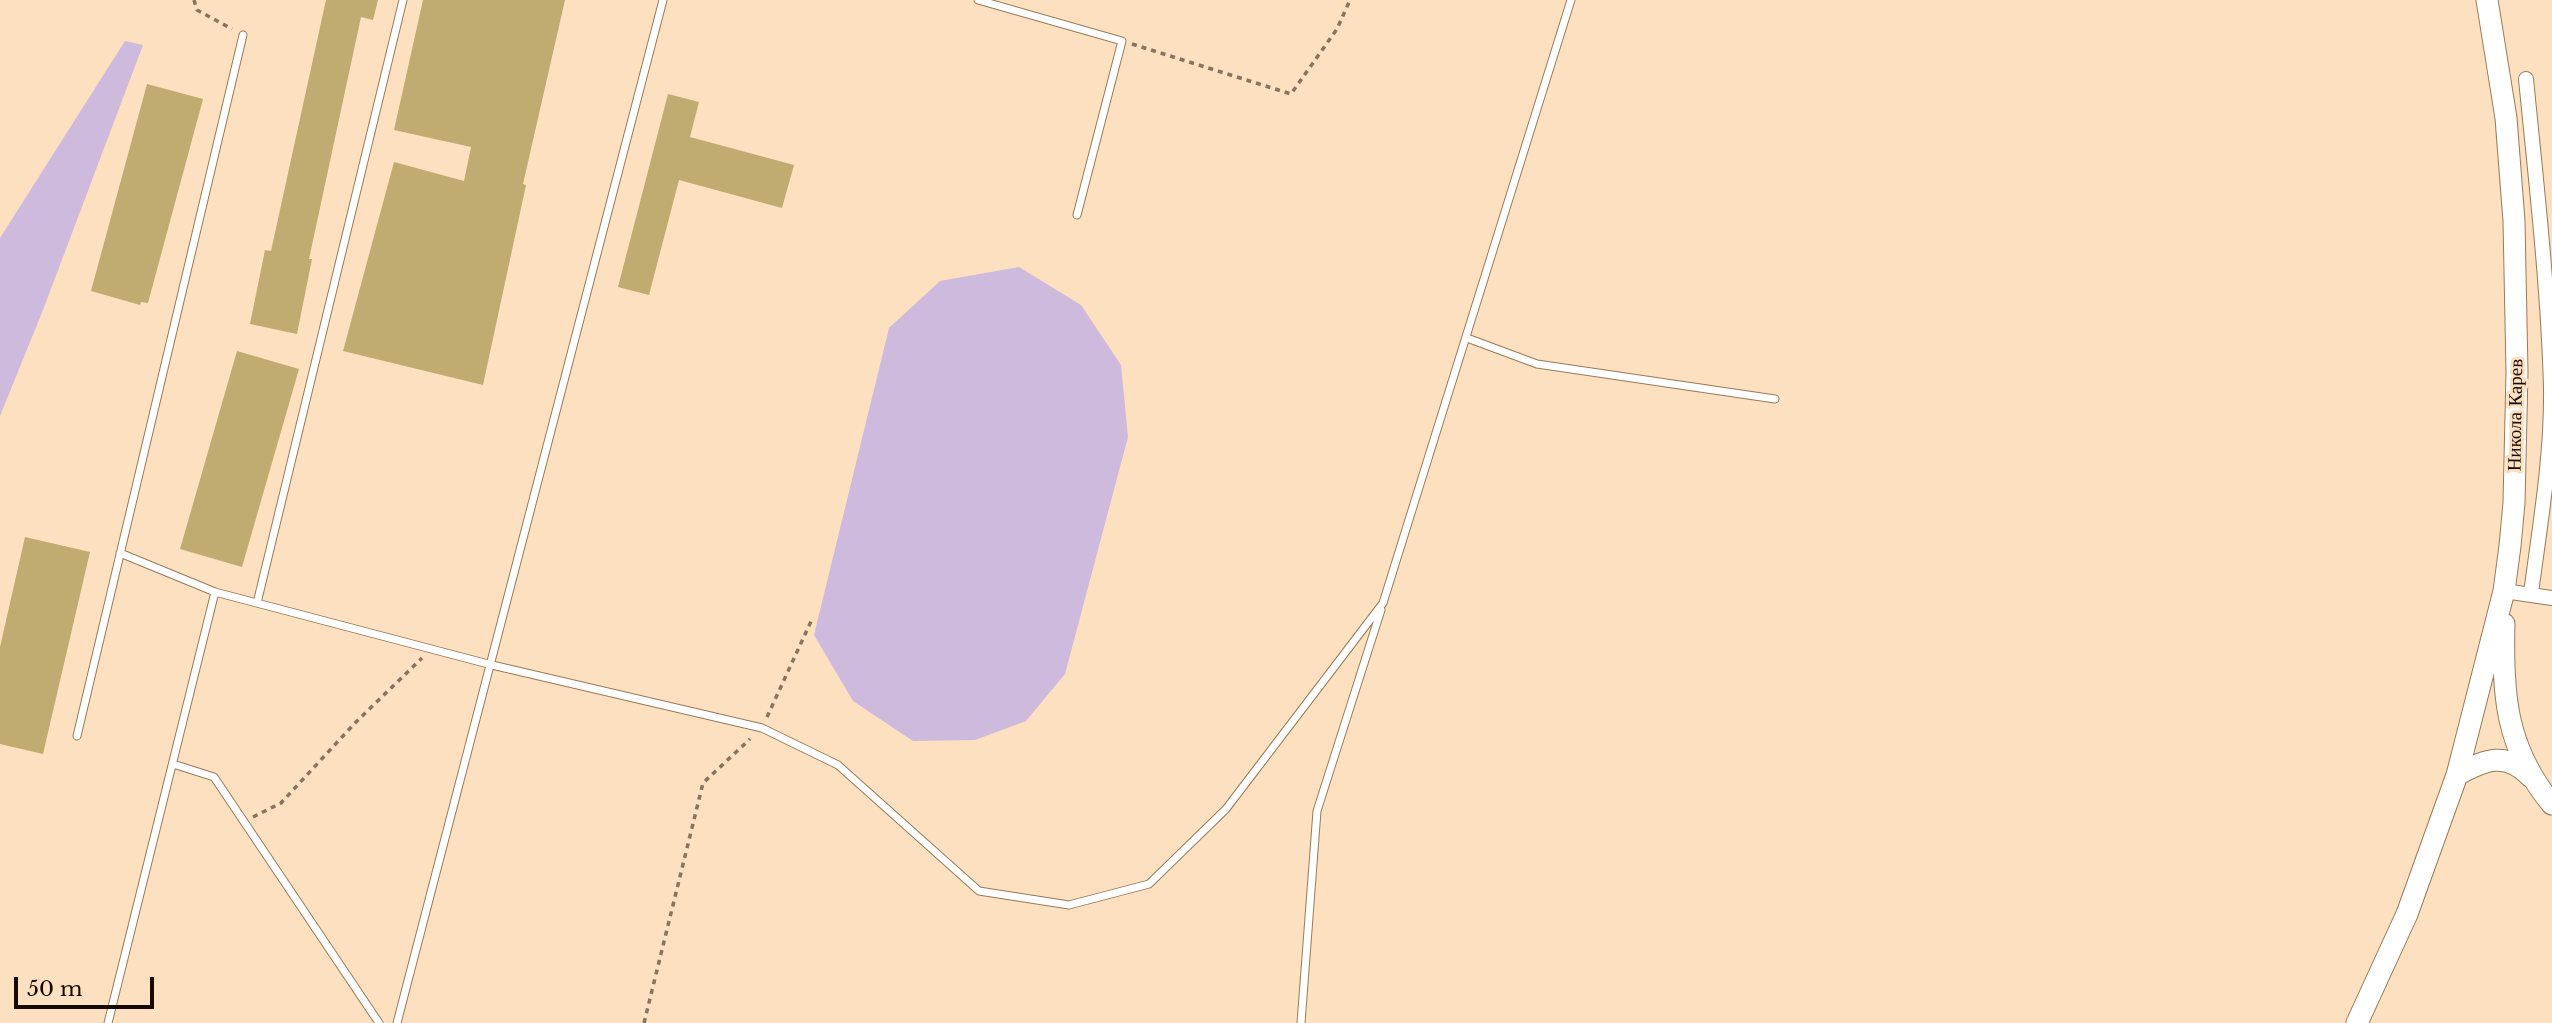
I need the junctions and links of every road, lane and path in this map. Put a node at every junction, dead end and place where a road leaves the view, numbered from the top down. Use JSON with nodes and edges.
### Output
{"nodes":[{"id":1,"x":194,"y":0,"type":"edge"},
{"id":2,"x":403,"y":0,"type":"edge"},
{"id":3,"x":663,"y":0,"type":"edge"},
{"id":4,"x":978,"y":0,"type":"edge"},
{"id":5,"x":1350,"y":0,"type":"edge"},
{"id":6,"x":1571,"y":0,"type":"edge"},
{"id":7,"x":2487,"y":0,"type":"edge"},
{"id":8,"x":243,"y":35,"type":"joint"},
{"id":9,"x":1122,"y":41,"type":"junction"},
{"id":10,"x":2526,"y":79,"type":"dead end"},
{"id":11,"x":1077,"y":215,"type":"dead end"},
{"id":12,"x":1467,"y":338,"type":"junction"},
{"id":13,"x":1775,"y":399,"type":"dead end"},
{"id":14,"x":120,"y":553,"type":"junction"},
{"id":15,"x":2504,"y":591,"type":"junction"},
{"id":16,"x":215,"y":592,"type":"junction"},
{"id":17,"x":2531,"y":593,"type":"junction"},
{"id":18,"x":2552,"y":598,"type":"edge"},
{"id":19,"x":257,"y":603,"type":"junction"},
{"id":20,"x":1383,"y":603,"type":"junction"},
{"id":21,"x":813,"y":617,"type":"dead end"},
{"id":22,"x":431,"y":649,"type":"junction"},
{"id":23,"x":492,"y":665,"type":"junction"},
{"id":24,"x":762,"y":728,"type":"junction"},
{"id":25,"x":77,"y":736,"type":"dead end"},
{"id":26,"x":173,"y":764,"type":"junction"},
{"id":27,"x":2457,"y":775,"type":"junction"},
{"id":28,"x":2534,"y":781,"type":"junction"},
{"id":29,"x":2552,"y":804,"type":"edge"},
{"id":30,"x":244,"y":821,"type":"junction"},
{"id":31,"x":108,"y":1023,"type":"edge"},
{"id":32,"x":379,"y":1023,"type":"edge"},
{"id":33,"x":397,"y":1023,"type":"edge"},
{"id":34,"x":644,"y":1023,"type":"edge"},
{"id":35,"x":1301,"y":1023,"type":"edge"},
{"id":36,"x":2357,"y":1023,"type":"edge"}],
"edges":[{"from":1,"to":8,"type":"path"},
{"from":2,"to":19,"type":"lane"},
{"from":3,"to":23,"type":"lane"},
{"from":4,"to":9,"type":"lane"},
{"from":5,"to":9,"type":"path"},
{"from":6,"to":12,"type":"lane"},
{"from":7,"to":15,"type":"street","name":"Никола Карев"},
{"from":8,"to":14,"type":"lane"},
{"from":9,"to":11,"type":"lane"},
{"from":10,"to":17,"type":"street"},
{"from":12,"to":13,"type":"lane"},
{"from":12,"to":20,"type":"lane"},
{"from":14,"to":16,"type":"lane"},
{"from":14,"to":25,"type":"lane"},
{"from":15,"to":17,"type":"street"},
{"from":15,"to":27,"type":"street","name":"Никола Карев"},
{"from":15,"to":28,"type":"street"},
{"from":16,"to":19,"type":"lane"},
{"from":16,"to":26,"type":"lane"},
{"from":17,"to":18,"type":"street"},
{"from":19,"to":22,"type":"lane"},
{"from":20,"to":24,"type":"lane"},
{"from":20,"to":35,"type":"lane"},
{"from":21,"to":24,"type":"path"},
{"from":22,"to":23,"type":"lane"},
{"from":22,"to":30,"type":"path"},
{"from":23,"to":24,"type":"lane"},
{"from":23,"to":33,"type":"lane"},
{"from":24,"to":34,"type":"path"},
{"from":26,"to":30,"type":"lane"},
{"from":26,"to":31,"type":"lane"},
{"from":27,"to":28,"type":"street"},
{"from":27,"to":36,"type":"street","name":"Никола Карев"},
{"from":28,"to":29,"type":"street"},
{"from":30,"to":32,"type":"lane"}]}
